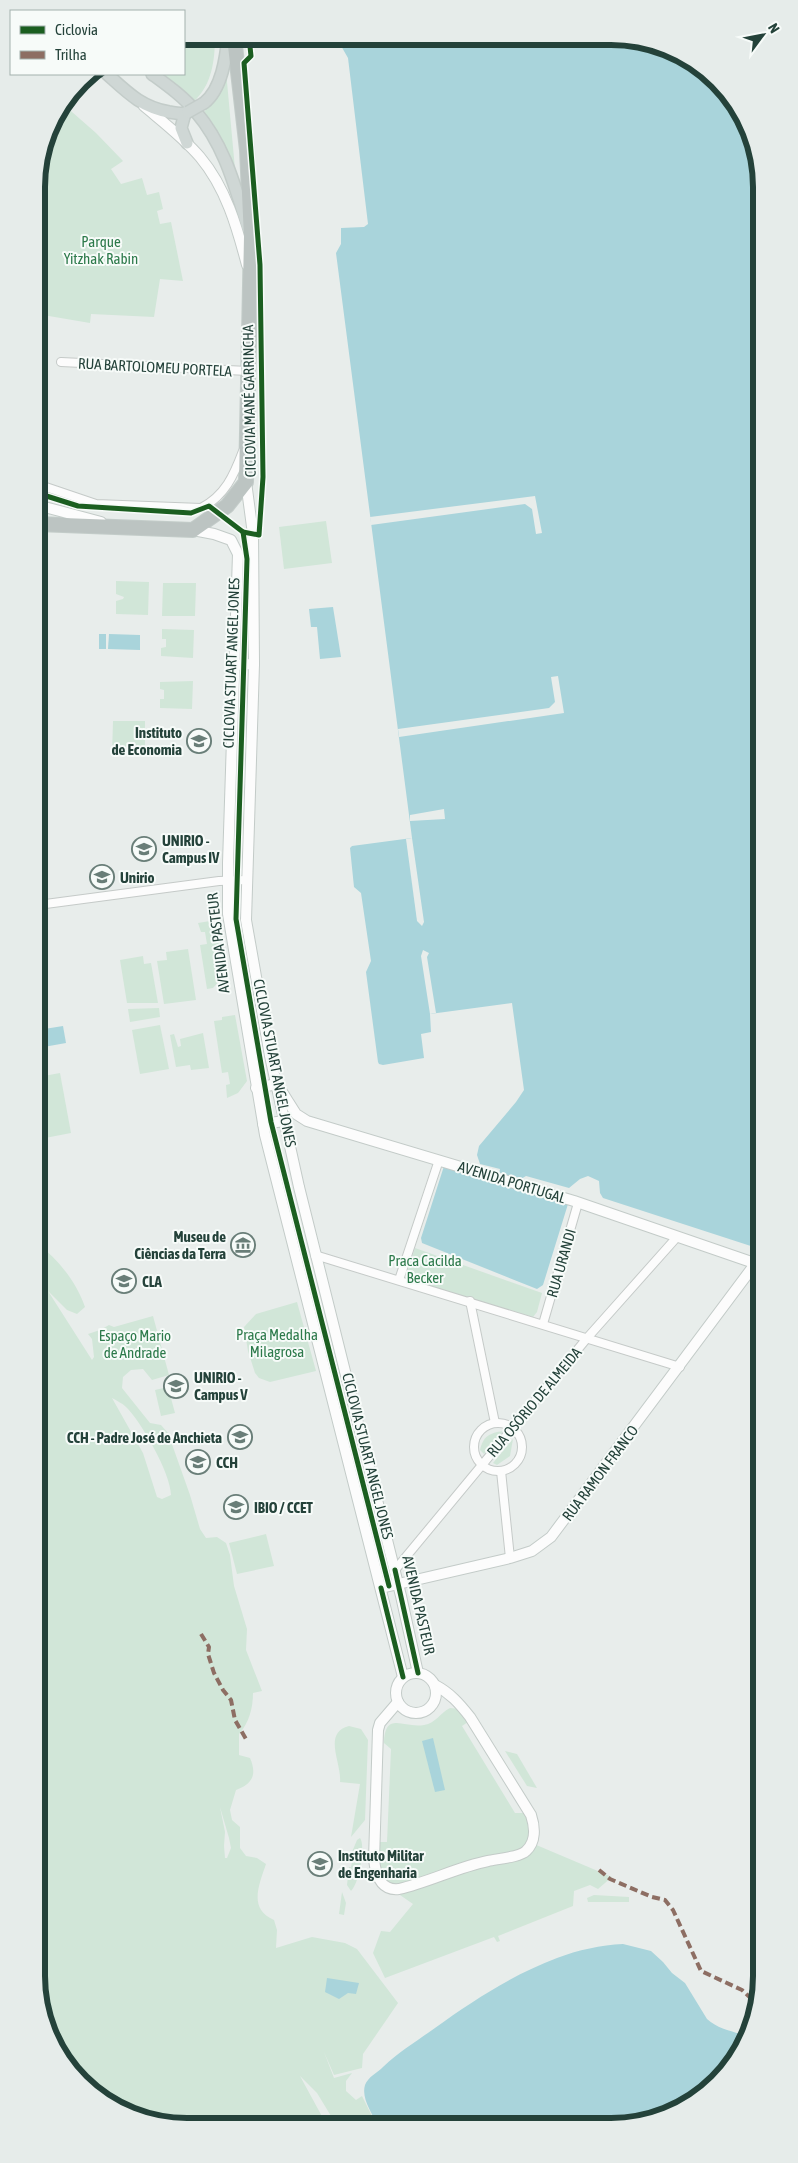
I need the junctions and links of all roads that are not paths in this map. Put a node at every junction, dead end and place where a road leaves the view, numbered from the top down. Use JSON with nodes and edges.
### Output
{"nodes":[{"id":1,"x":227,"y":45,"type":"edge"},
{"id":2,"x":235,"y":45,"type":"edge"},
{"id":3,"x":108,"y":75,"type":"edge"},
{"id":4,"x":153,"y":75,"type":"edge"},
{"id":5,"x":140,"y":102,"type":"junction"},
{"id":6,"x":187,"y":112,"type":"junction"},
{"id":7,"x":187,"y":143,"type":"junction"},
{"id":8,"x":250,"y":237,"type":"junction"},
{"id":9,"x":249,"y":271,"type":"junction"},
{"id":10,"x":61,"y":362,"type":"dead end"},
{"id":11,"x":248,"y":371,"type":"junction"},
{"id":12,"x":247,"y":442,"type":"junction"},
{"id":13,"x":246,"y":482,"type":"junction"},
{"id":14,"x":45,"y":487,"type":"edge"},
{"id":15,"x":45,"y":507,"type":"edge"},
{"id":16,"x":45,"y":524,"type":"edge"},
{"id":17,"x":113,"y":526,"type":"junction"},
{"id":18,"x":193,"y":530,"type":"junction"},
{"id":19,"x":254,"y":664,"type":"junction"},
{"id":20,"x":234,"y":665,"type":"junction"},
{"id":21,"x":227,"y":880,"type":"junction"},
{"id":22,"x":246,"y":880,"type":"junction"},
{"id":23,"x":45,"y":904,"type":"edge"},
{"id":24,"x":277,"y":1084,"type":"junction"},
{"id":25,"x":256,"y":1088,"type":"junction"},
{"id":26,"x":284,"y":1121,"type":"junction"},
{"id":27,"x":263,"y":1124,"type":"junction"},
{"id":28,"x":442,"y":1161,"type":"junction"},
{"id":29,"x":576,"y":1202,"type":"junction"},
{"id":30,"x":677,"y":1237,"type":"junction"},
{"id":31,"x":315,"y":1255,"type":"junction"},
{"id":32,"x":753,"y":1263,"type":"edge"},
{"id":33,"x":753,"y":1272,"type":"edge"},
{"id":34,"x":398,"y":1280,"type":"junction"},
{"id":35,"x":470,"y":1301,"type":"junction"},
{"id":36,"x":543,"y":1324,"type":"junction"},
{"id":37,"x":588,"y":1338,"type":"junction"},
{"id":38,"x":680,"y":1367,"type":"junction"},
{"id":39,"x":495,"y":1423,"type":"junction"},
{"id":40,"x":513,"y":1429,"type":"junction"},
{"id":41,"x":482,"y":1465,"type":"junction"},
{"id":42,"x":501,"y":1471,"type":"junction"},
{"id":43,"x":371,"y":1477,"type":"junction"},
{"id":44,"x":354,"y":1482,"type":"junction"},
{"id":45,"x":510,"y":1558,"type":"junction"},
{"id":46,"x":395,"y":1570,"type":"junction"},
{"id":47,"x":398,"y":1584,"type":"junction"},
{"id":48,"x":381,"y":1588,"type":"junction"},
{"id":49,"x":418,"y":1673,"type":"junction"},
{"id":50,"x":404,"y":1677,"type":"junction"},
{"id":51,"x":435,"y":1686,"type":"junction"},
{"id":52,"x":398,"y":1702,"type":"junction"}],
"edges":[{"from":1,"to":6,"type":"main road","bridge":true},
{"from":2,"to":8,"type":"highway"},
{"from":3,"to":5,"type":"main road","name":"AVENIDA PASTEUR"},
{"from":4,"to":8,"type":"main road","name":"AVENIDA PASTEUR"},
{"from":5,"to":6,"type":"main road"},
{"from":5,"to":7,"type":"street","name":"AVENIDA PASTEUR"},
{"from":6,"to":7,"type":"main road"},
{"from":7,"to":9,"type":"street","name":"AVENIDA PASTEUR"},
{"from":8,"to":9,"type":"highway","name":"AVENIDA PASTEUR"},
{"from":9,"to":11,"type":"highway","name":"AVENIDA PASTEUR"},
{"from":10,"to":11,"type":"street","name":"RUA BARTOLOMEU PORTELA"},
{"from":11,"to":12,"type":"highway","name":"AVENIDA PASTEUR"},
{"from":12,"to":13,"type":"highway","name":"AVENIDA PASTEUR"},
{"from":12,"to":14,"type":"street"},
{"from":13,"to":18,"type":"highway"},
{"from":13,"to":19,"type":"street","name":"AVENIDA PASTEUR"},
{"from":15,"to":17,"type":"street"},
{"from":16,"to":17,"type":"highway"},
{"from":17,"to":18,"type":"highway"},
{"from":18,"to":20,"type":"street","name":"AVENIDA PASTEUR"},
{"from":19,"to":20,"type":"street"},
{"from":19,"to":22,"type":"street","name":"AVENIDA PASTEUR"},
{"from":20,"to":21,"type":"street","name":"AVENIDA PASTEUR"},
{"from":21,"to":22,"type":"street"},
{"from":21,"to":23,"type":"street"},
{"from":21,"to":25,"type":"street","name":"AVENIDA PASTEUR"},
{"from":22,"to":24,"type":"street","name":"AVENIDA PASTEUR"},
{"from":24,"to":25,"type":"street"},
{"from":24,"to":26,"type":"street","name":"AVENIDA PASTEUR"},
{"from":24,"to":28,"type":"street","name":"AVENIDA PORTUGAL"},
{"from":25,"to":27,"type":"street","name":"AVENIDA PASTEUR"},
{"from":26,"to":27,"type":"street"},
{"from":26,"to":31,"type":"street","name":"AVENIDA PASTEUR"},
{"from":27,"to":44,"type":"street","name":"AVENIDA PASTEUR"},
{"from":28,"to":29,"type":"street","name":"AVENIDA PORTUGAL"},
{"from":28,"to":34,"type":"street"},
{"from":29,"to":30,"type":"street","name":"AVENIDA PORTUGAL"},
{"from":29,"to":36,"type":"street","name":"RUA URANDI"},
{"from":30,"to":32,"type":"street","name":"AVENIDA PORTUGAL"},
{"from":30,"to":37,"type":"street","name":"RUA OSÓRIO DE ALMEIDA"},
{"from":31,"to":34,"type":"street"},
{"from":31,"to":43,"type":"street","name":"AVENIDA PASTEUR"},
{"from":33,"to":38,"type":"street","name":"RUA RAMON FRANCO"},
{"from":34,"to":35,"type":"street"},
{"from":35,"to":36,"type":"street"},
{"from":35,"to":39,"type":"street"},
{"from":36,"to":37,"type":"street"},
{"from":37,"to":38,"type":"street"},
{"from":37,"to":40,"type":"street","name":"RUA OSÓRIO DE ALMEIDA"},
{"from":38,"to":45,"type":"street","name":"RUA RAMON FRANCO"},
{"from":39,"to":40,"type":"street"},
{"from":39,"to":41,"type":"street"},
{"from":40,"to":41,"type":"street","name":"RUA OSÓRIO DE ALMEIDA"},
{"from":40,"to":42,"type":"street"},
{"from":41,"to":42,"type":"street"},
{"from":41,"to":46,"type":"street","name":"RUA OSÓRIO DE ALMEIDA"},
{"from":42,"to":45,"type":"street"},
{"from":43,"to":44,"type":"street"},
{"from":43,"to":46,"type":"street","name":"AVENIDA PASTEUR"},
{"from":44,"to":48,"type":"street","name":"AVENIDA PASTEUR"},
{"from":45,"to":47,"type":"street","name":"RUA RAMON FRANCO"},
{"from":46,"to":47,"type":"street","name":"AVENIDA PASTEUR"},
{"from":47,"to":48,"type":"street","name":"RUA RAMON FRANCO"},
{"from":47,"to":49,"type":"street","name":"AVENIDA PASTEUR"},
{"from":48,"to":50,"type":"street","name":"AVENIDA PASTEUR"},
{"from":49,"to":50,"type":"street"},
{"from":49,"to":51,"type":"street"},
{"from":50,"to":52,"type":"street"},
{"from":51,"to":52,"type":"street"},
{"from":51,"to":52,"type":"street"}]}
